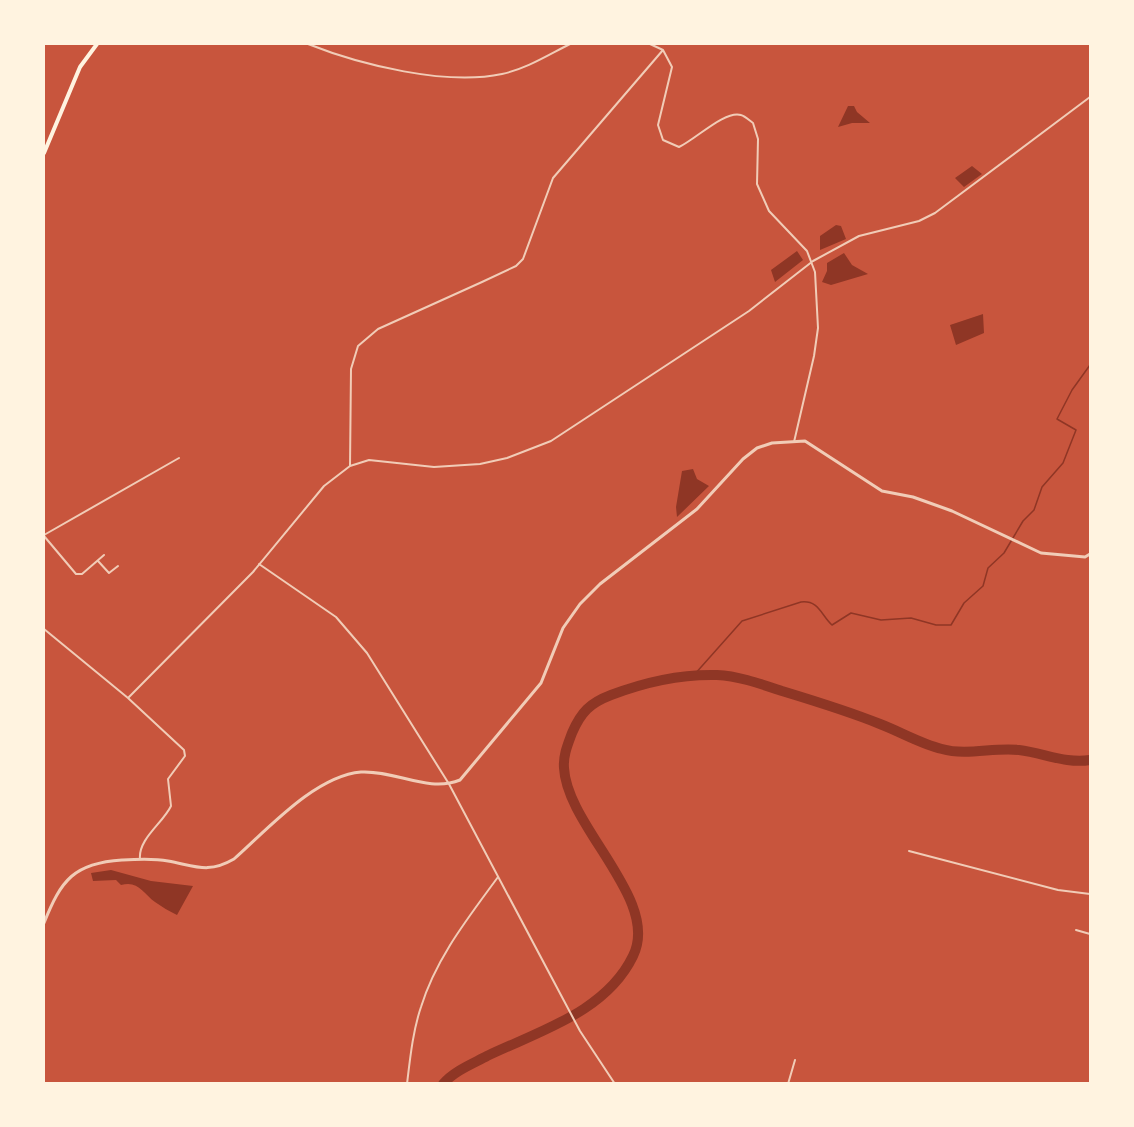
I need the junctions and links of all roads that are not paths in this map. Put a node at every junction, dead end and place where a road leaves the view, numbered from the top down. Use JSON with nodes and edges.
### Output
{"nodes":[{"id":1,"x":97,"y":44,"type":"edge"},
{"id":2,"x":308,"y":44,"type":"edge"},
{"id":3,"x":570,"y":44,"type":"edge"},
{"id":4,"x":650,"y":44,"type":"edge"},
{"id":5,"x":663,"y":50,"type":"junction"},
{"id":6,"x":1090,"y":98,"type":"edge"},
{"id":7,"x":44,"y":153,"type":"edge"},
{"id":8,"x":813,"y":261,"type":"junction"},
{"id":9,"x":794,"y":442,"type":"junction"},
{"id":10,"x":179,"y":458,"type":"dead end"},
{"id":11,"x":350,"y":466,"type":"junction"},
{"id":12,"x":44,"y":535,"type":"edge"},
{"id":13,"x":1090,"y":554,"type":"edge"},
{"id":14,"x":104,"y":555,"type":"dead end"},
{"id":15,"x":98,"y":560,"type":"junction"},
{"id":16,"x":259,"y":564,"type":"junction"},
{"id":17,"x":118,"y":566,"type":"dead end"},
{"id":18,"x":44,"y":629,"type":"edge"},
{"id":19,"x":128,"y":698,"type":"junction"},
{"id":20,"x":449,"y":784,"type":"junction"},
{"id":21,"x":909,"y":851,"type":"dead end"},
{"id":22,"x":140,"y":859,"type":"junction"},
{"id":23,"x":498,"y":877,"type":"junction"},
{"id":24,"x":1090,"y":894,"type":"edge"},
{"id":25,"x":44,"y":923,"type":"edge"},
{"id":26,"x":1076,"y":930,"type":"dead end"},
{"id":27,"x":1090,"y":934,"type":"edge"},
{"id":28,"x":795,"y":1060,"type":"dead end"},
{"id":29,"x":407,"y":1083,"type":"edge"},
{"id":30,"x":615,"y":1083,"type":"edge"},
{"id":31,"x":788,"y":1083,"type":"edge"}],
"edges":[{"from":1,"to":7,"type":"main road"},
{"from":2,"to":3,"type":"street"},
{"from":4,"to":5,"type":"street"},
{"from":5,"to":8,"type":"street"},
{"from":5,"to":11,"type":"street"},
{"from":6,"to":8,"type":"street"},
{"from":8,"to":9,"type":"street"},
{"from":8,"to":11,"type":"street"},
{"from":9,"to":13,"type":"street"},
{"from":9,"to":20,"type":"street"},
{"from":10,"to":12,"type":"street"},
{"from":11,"to":16,"type":"street"},
{"from":12,"to":15,"type":"street"},
{"from":14,"to":15,"type":"street"},
{"from":15,"to":17,"type":"street"},
{"from":16,"to":19,"type":"street"},
{"from":16,"to":20,"type":"street"},
{"from":18,"to":19,"type":"street"},
{"from":19,"to":22,"type":"street"},
{"from":20,"to":22,"type":"street"},
{"from":20,"to":23,"type":"street"},
{"from":21,"to":24,"type":"street"},
{"from":22,"to":25,"type":"street"},
{"from":23,"to":29,"type":"street"},
{"from":23,"to":30,"type":"street"},
{"from":26,"to":27,"type":"street"},
{"from":28,"to":31,"type":"street"}]}
